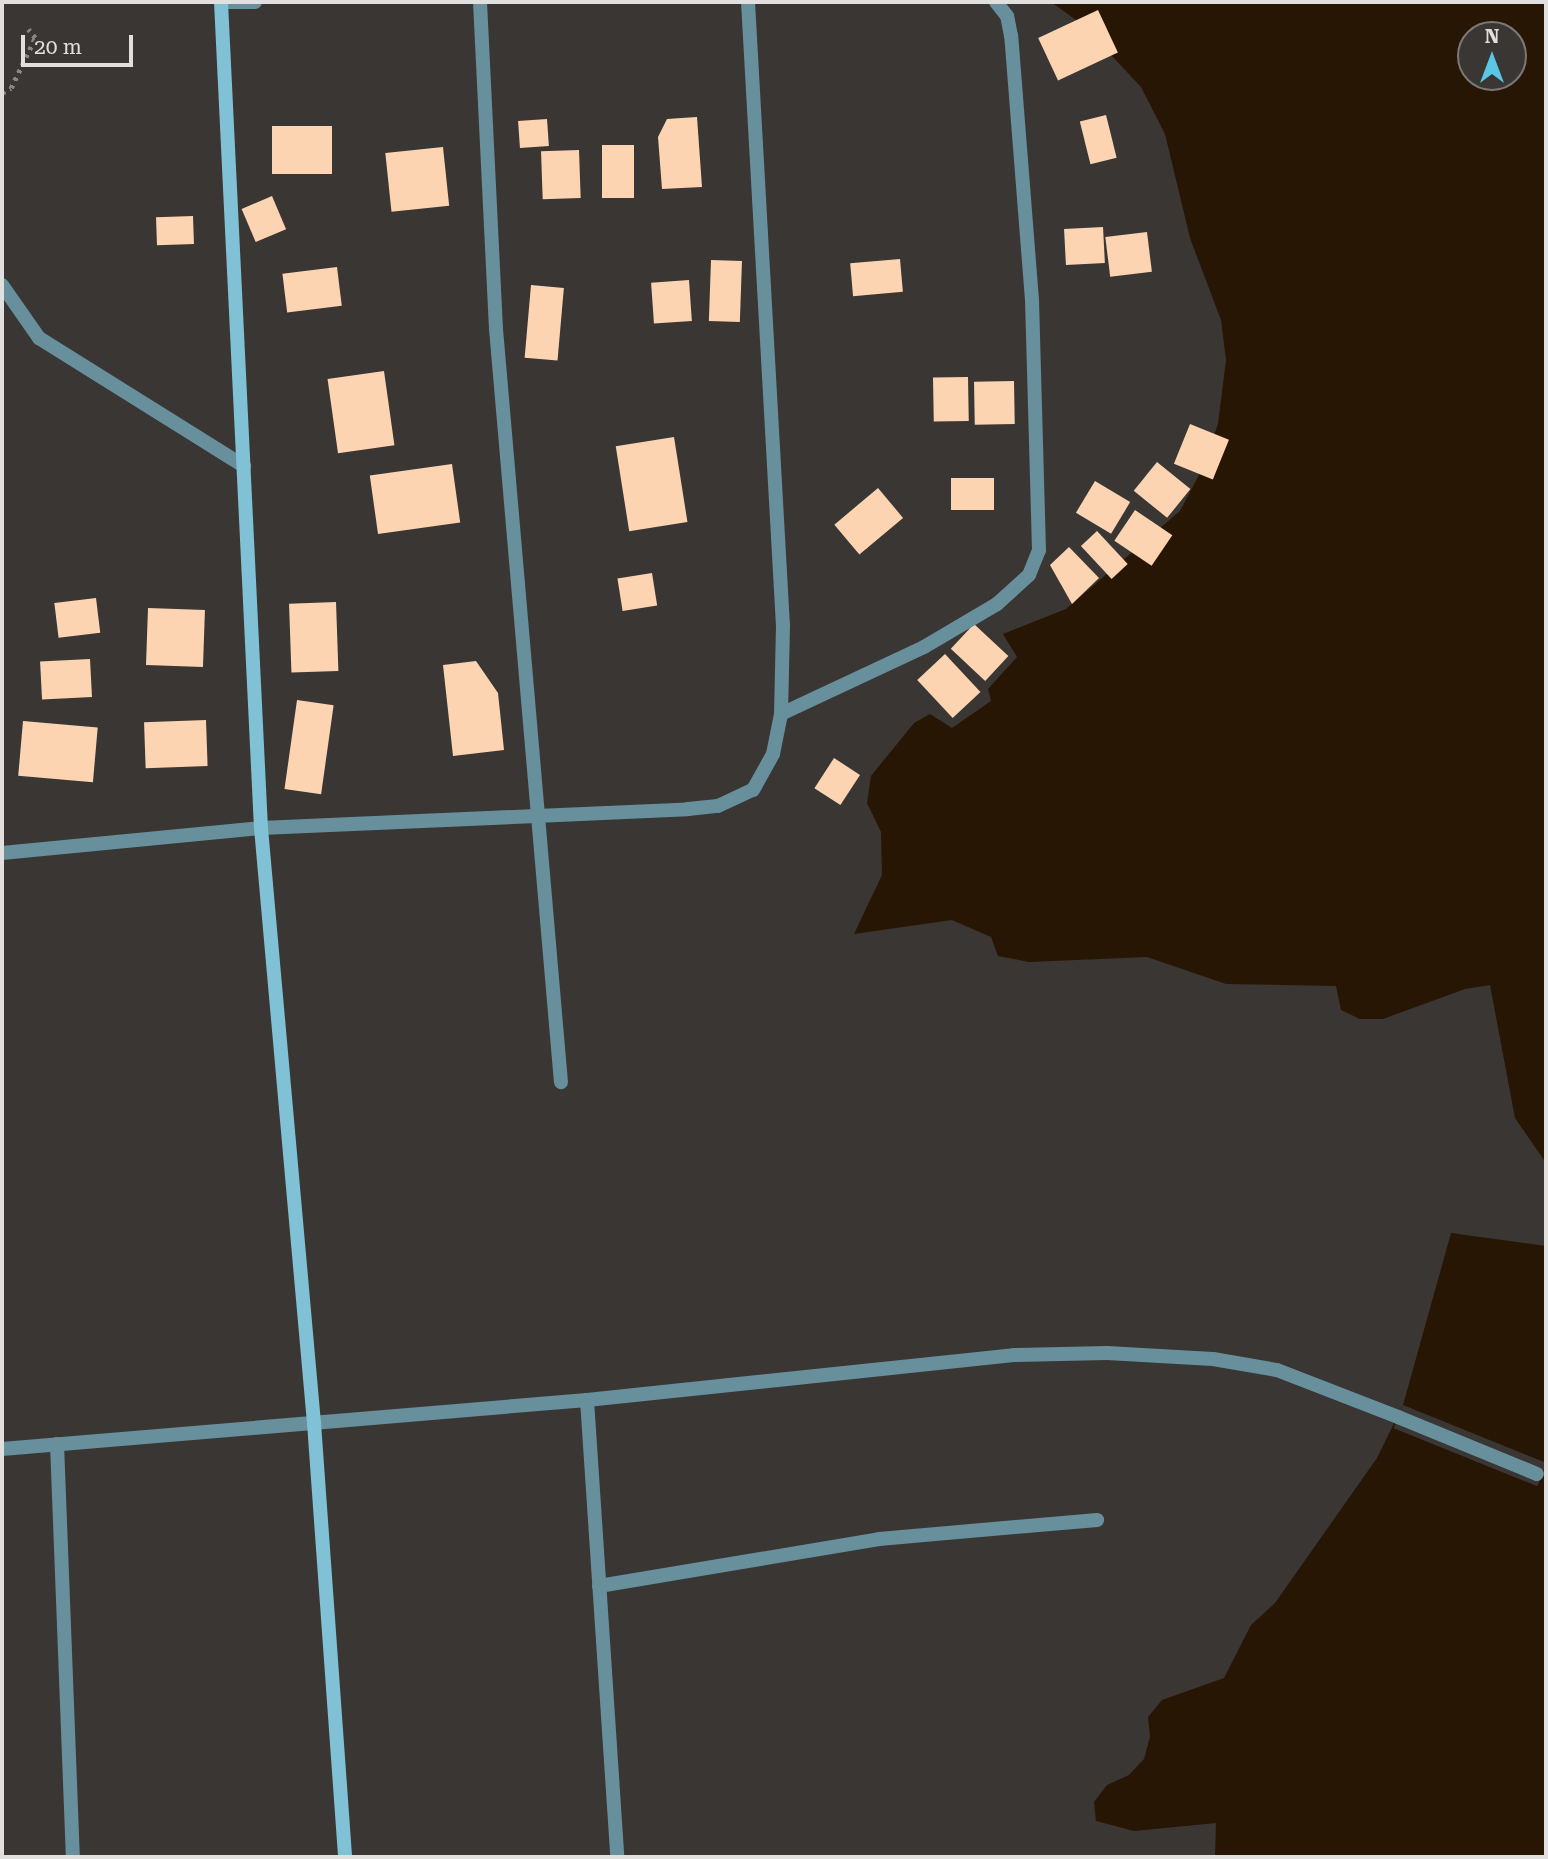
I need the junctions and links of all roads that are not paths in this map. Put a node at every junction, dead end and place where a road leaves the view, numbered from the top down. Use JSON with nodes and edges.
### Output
{"nodes":[{"id":1,"x":221,"y":2,"type":"edge"},
{"id":2,"x":255,"y":2,"type":"edge"},
{"id":3,"x":480,"y":2,"type":"edge"},
{"id":4,"x":748,"y":2,"type":"edge"},
{"id":5,"x":996,"y":2,"type":"edge"},
{"id":6,"x":2,"y":285,"type":"edge"},
{"id":7,"x":244,"y":466,"type":"junction"},
{"id":8,"x":781,"y":714,"type":"junction"},
{"id":9,"x":539,"y":814,"type":"junction"},
{"id":10,"x":261,"y":828,"type":"junction"},
{"id":11,"x":2,"y":853,"type":"edge"},
{"id":12,"x":561,"y":1082,"type":"dead end"},
{"id":13,"x":587,"y":1400,"type":"junction"},
{"id":14,"x":314,"y":1423,"type":"junction"},
{"id":15,"x":57,"y":1444,"type":"junction"},
{"id":16,"x":2,"y":1449,"type":"edge"},
{"id":17,"x":1537,"y":1474,"type":"dead end"},
{"id":18,"x":1097,"y":1520,"type":"dead end"},
{"id":19,"x":599,"y":1586,"type":"junction"},
{"id":20,"x":73,"y":1857,"type":"edge"},
{"id":21,"x":345,"y":1857,"type":"edge"},
{"id":22,"x":617,"y":1857,"type":"edge"}],
"edges":[{"from":1,"to":2,"type":"street"},
{"from":1,"to":7,"type":"street"},
{"from":3,"to":9,"type":"street"},
{"from":4,"to":8,"type":"street"},
{"from":5,"to":8,"type":"street"},
{"from":6,"to":7,"type":"street"},
{"from":7,"to":10,"type":"street"},
{"from":8,"to":9,"type":"street"},
{"from":9,"to":10,"type":"street"},
{"from":9,"to":12,"type":"street"},
{"from":10,"to":11,"type":"street"},
{"from":10,"to":14,"type":"street"},
{"from":13,"to":14,"type":"street"},
{"from":13,"to":17,"type":"street"},
{"from":13,"to":19,"type":"street"},
{"from":14,"to":15,"type":"street"},
{"from":14,"to":21,"type":"street"},
{"from":15,"to":16,"type":"street"},
{"from":15,"to":20,"type":"street"},
{"from":18,"to":19,"type":"street"},
{"from":19,"to":22,"type":"street"}]}
